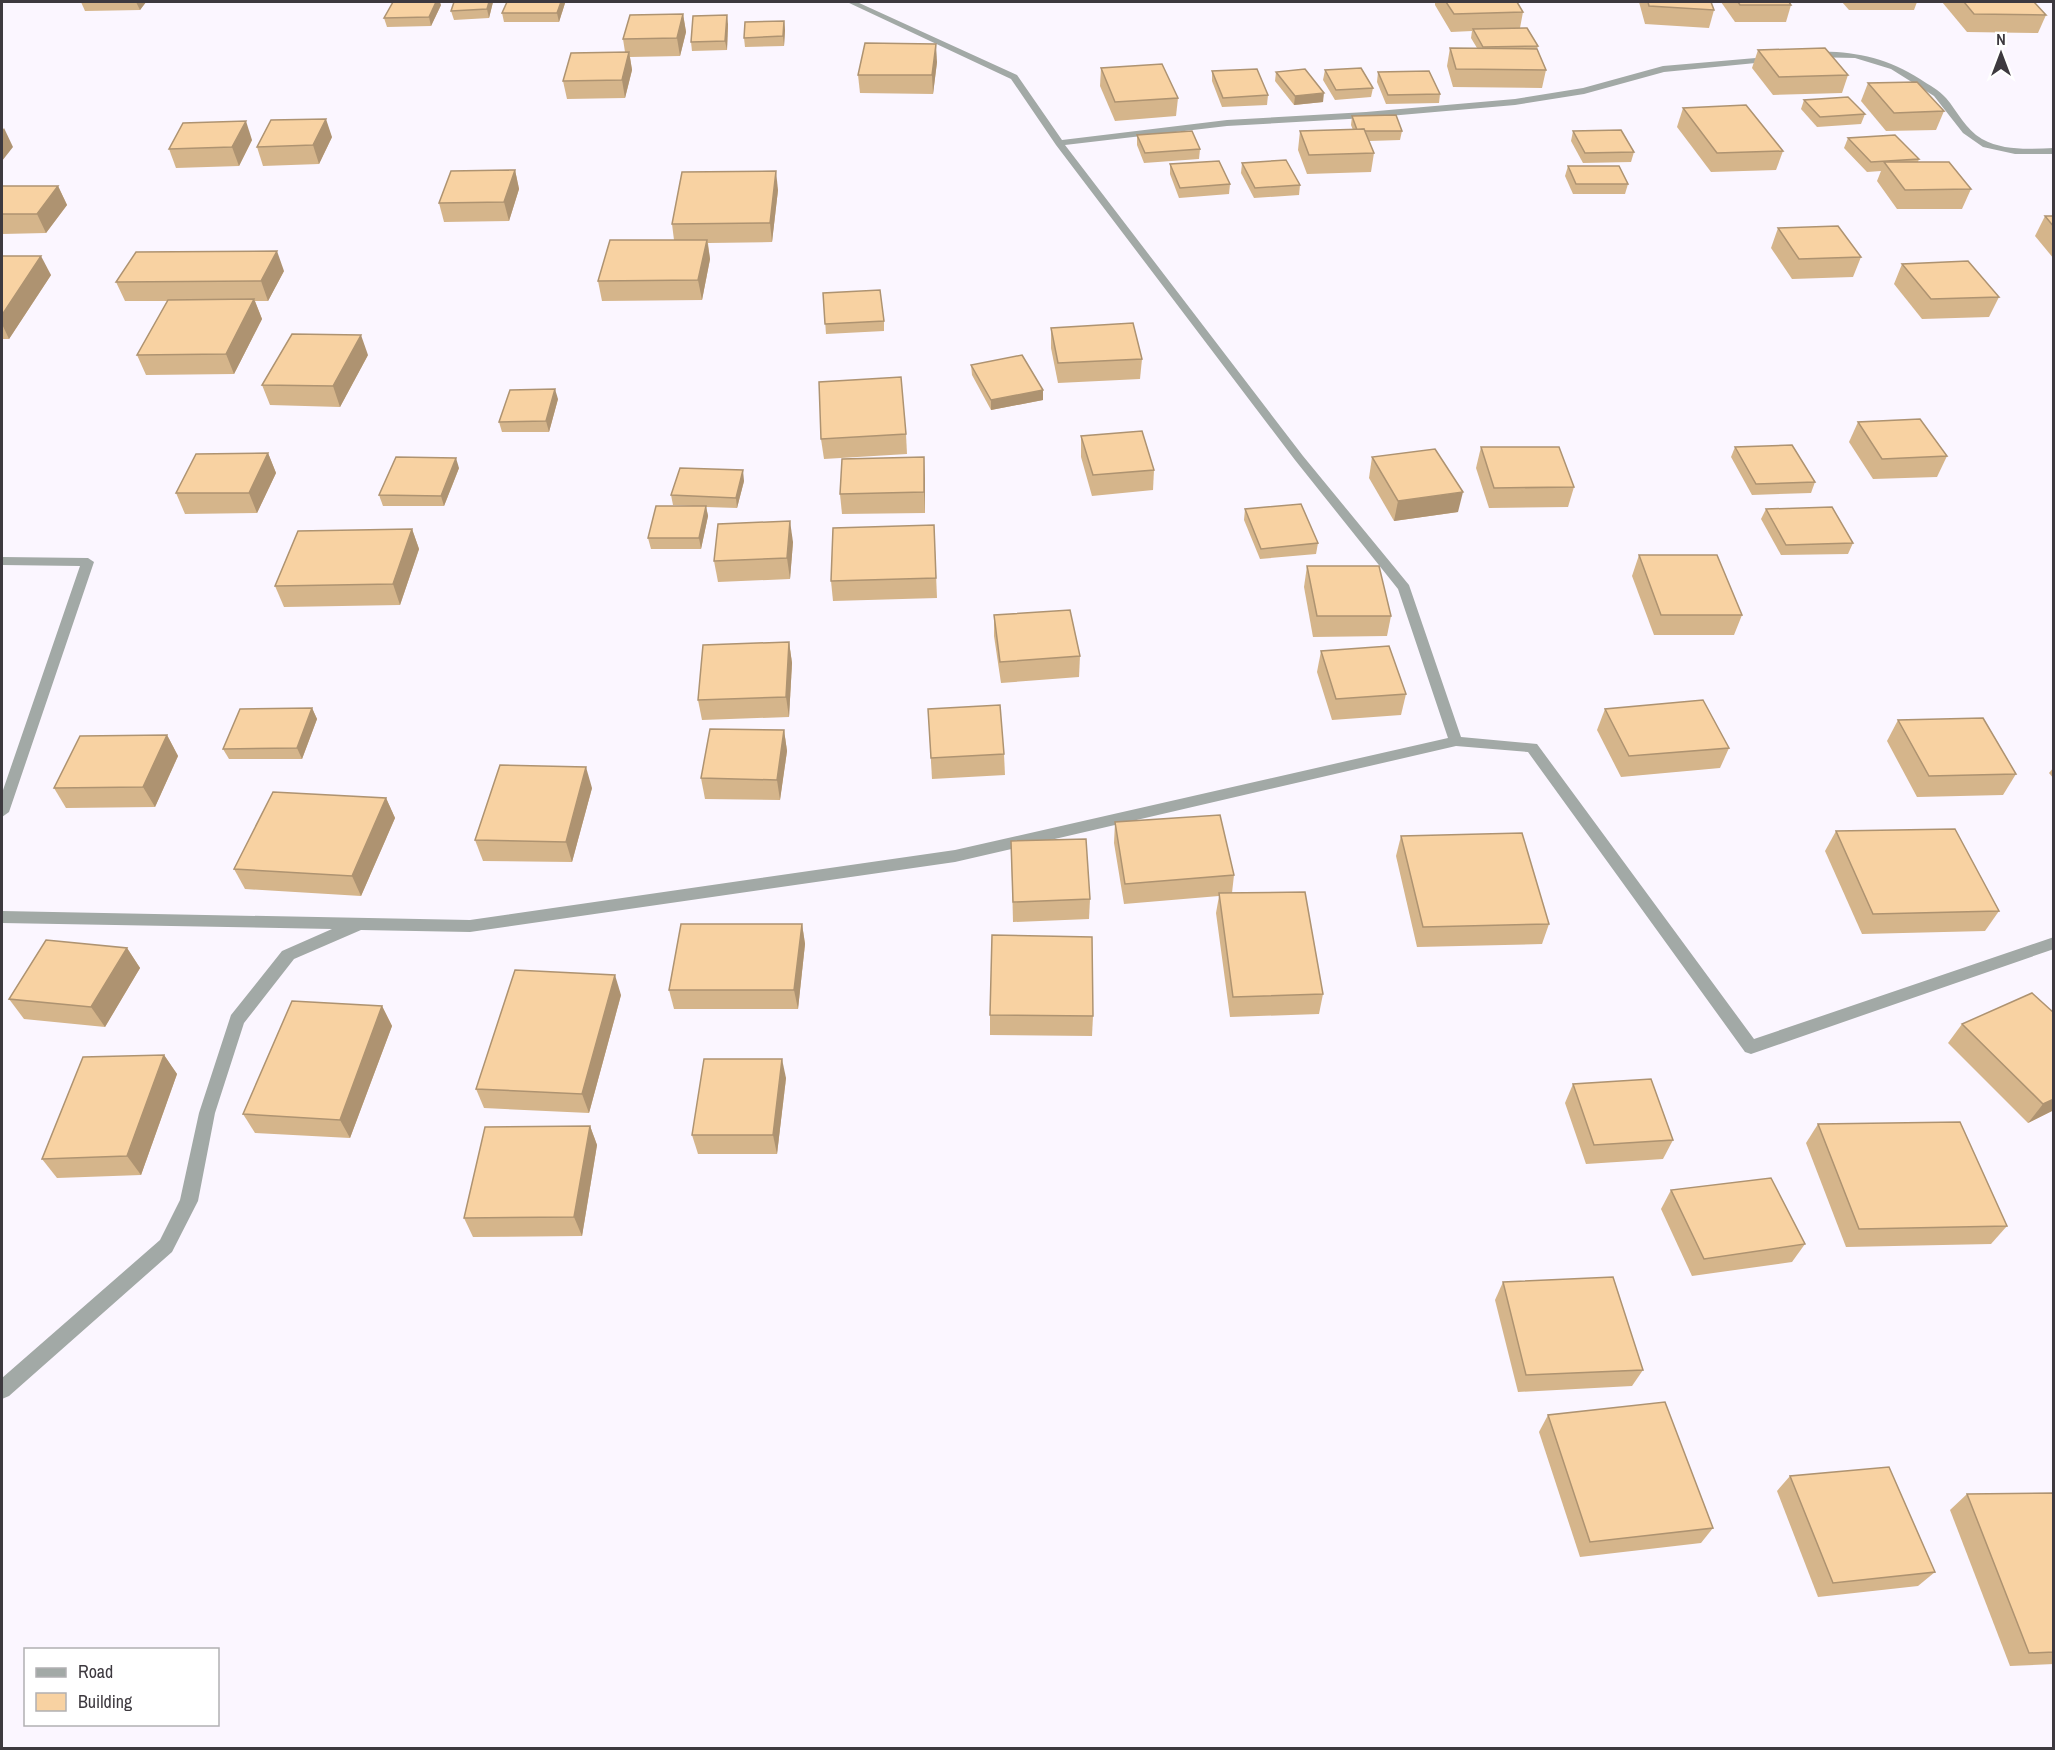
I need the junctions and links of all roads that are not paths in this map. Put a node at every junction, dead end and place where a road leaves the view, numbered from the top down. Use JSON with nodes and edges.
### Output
{"nodes":[{"id":1,"x":851,"y":2,"type":"edge"},
{"id":2,"x":1790,"y":56,"type":"edge"},
{"id":3,"x":1801,"y":56,"type":"edge"},
{"id":4,"x":1059,"y":143,"type":"junction"},
{"id":5,"x":2054,"y":151,"type":"edge"},
{"id":6,"x":2,"y":561,"type":"edge"},
{"id":7,"x":1456,"y":741,"type":"junction"},
{"id":8,"x":2,"y":812,"type":"edge"},
{"id":9,"x":2,"y":917,"type":"edge"},
{"id":10,"x":361,"y":924,"type":"junction"},
{"id":11,"x":2054,"y":943,"type":"edge"},
{"id":12,"x":2,"y":1390,"type":"edge"}],
"edges":[{"from":1,"to":4,"type":"street"},
{"from":2,"to":4,"type":"street"},
{"from":3,"to":5,"type":"street"},
{"from":4,"to":7,"type":"street"},
{"from":6,"to":8,"type":"street"},
{"from":7,"to":10,"type":"street"},
{"from":7,"to":11,"type":"street"},
{"from":9,"to":10,"type":"street"},
{"from":10,"to":12,"type":"street"}]}
